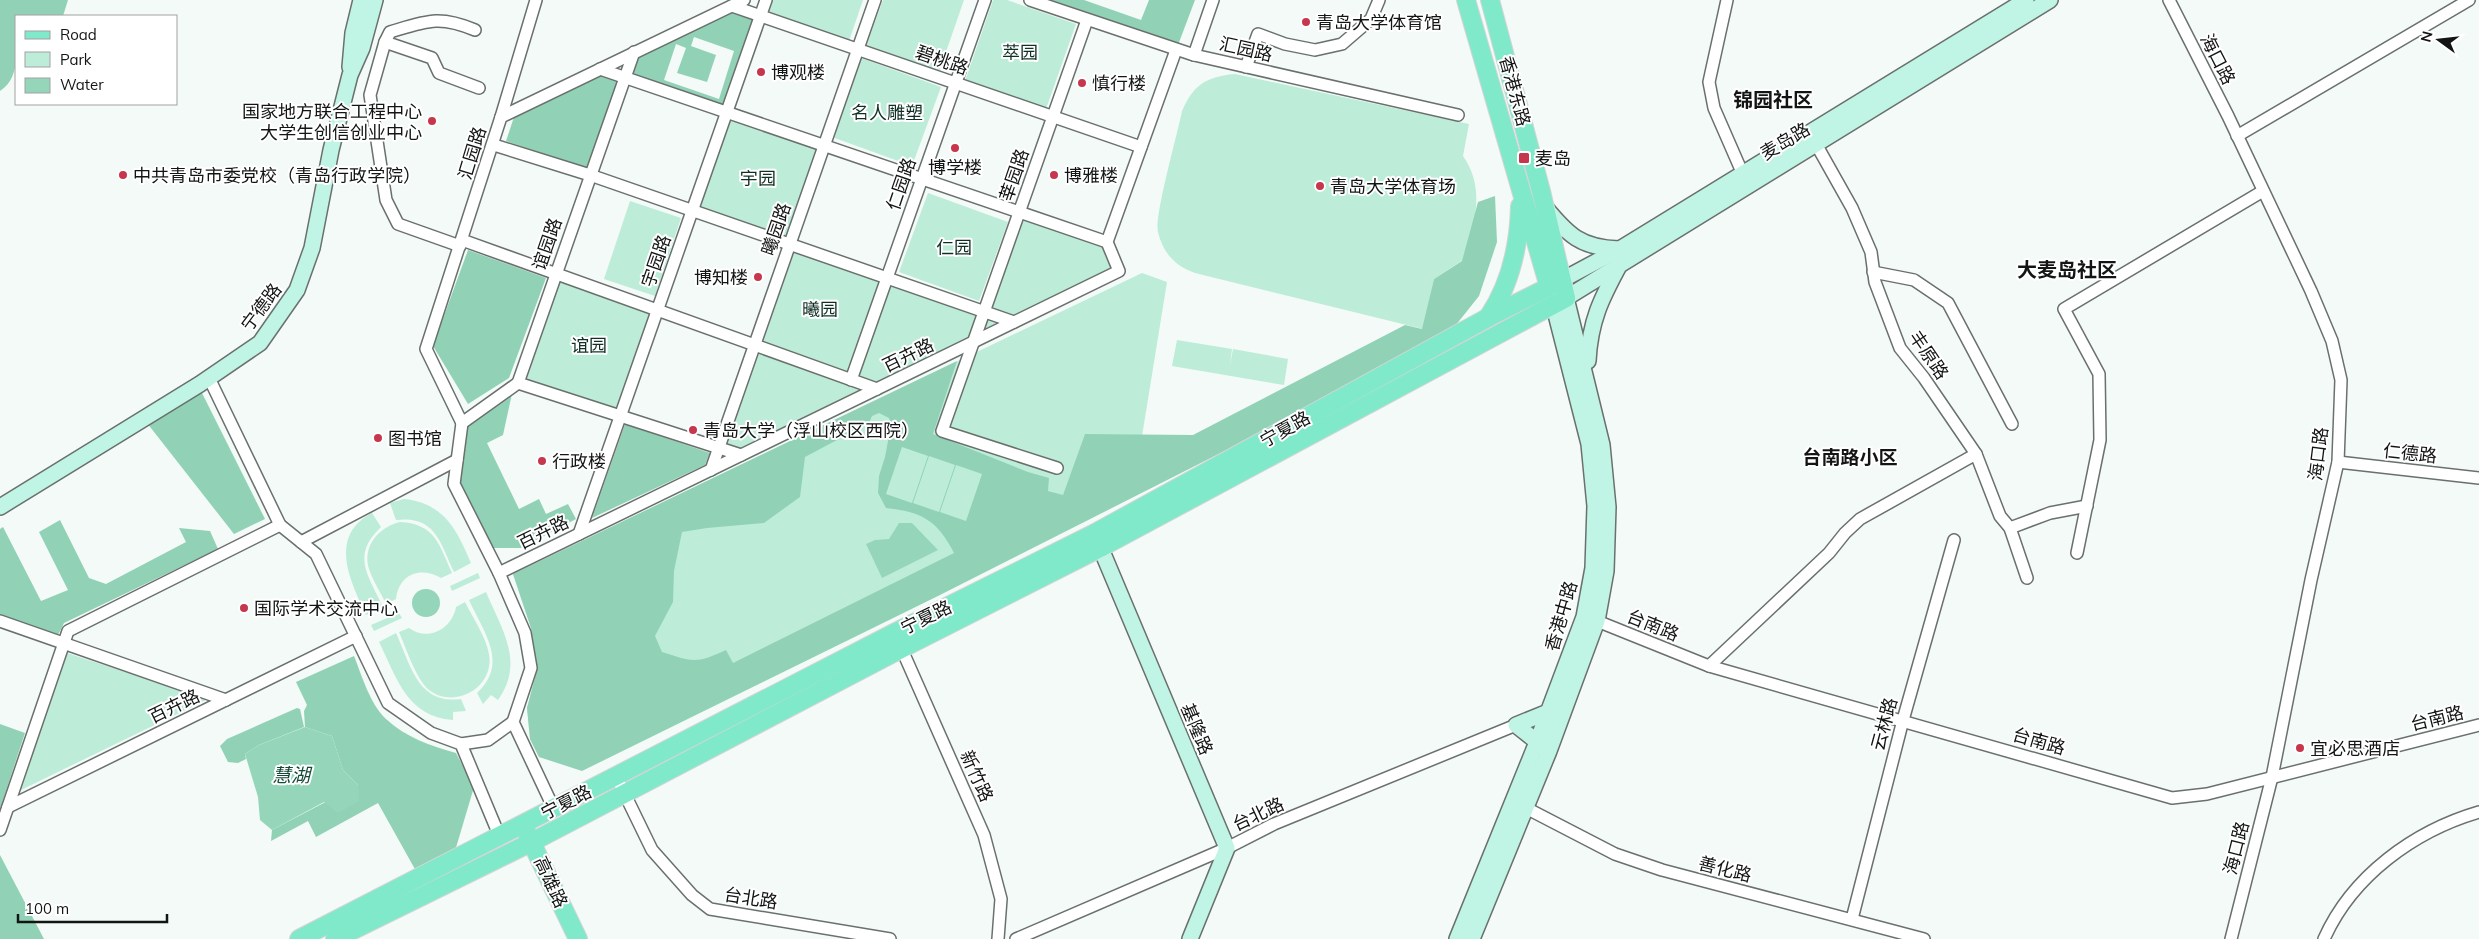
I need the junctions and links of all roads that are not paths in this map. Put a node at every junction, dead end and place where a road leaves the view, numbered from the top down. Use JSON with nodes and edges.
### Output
{"nodes":[{"id":1,"x":361,"y":0,"type":"edge"},
{"id":2,"x":374,"y":0,"type":"edge"},
{"id":3,"x":536,"y":0,"type":"edge"},
{"id":4,"x":744,"y":0,"type":"edge"},
{"id":5,"x":766,"y":0,"type":"edge"},
{"id":6,"x":875,"y":0,"type":"edge"},
{"id":7,"x":985,"y":0,"type":"edge"},
{"id":8,"x":1213,"y":0,"type":"edge"},
{"id":9,"x":1379,"y":0,"type":"edge"},
{"id":10,"x":1466,"y":0,"type":"edge"},
{"id":11,"x":1490,"y":0,"type":"edge"},
{"id":12,"x":1727,"y":0,"type":"edge"},
{"id":13,"x":2026,"y":0,"type":"edge"},
{"id":14,"x":2050,"y":0,"type":"edge"},
{"id":15,"x":2169,"y":0,"type":"edge"},
{"id":16,"x":2469,"y":0,"type":"edge"},
{"id":17,"x":1036,"y":1,"type":"edge"},
{"id":18,"x":732,"y":6,"type":"junction"},
{"id":19,"x":760,"y":16,"type":"junction"},
{"id":20,"x":1087,"y":20,"type":"junction"},
{"id":21,"x":475,"y":30,"type":"dead end"},
{"id":22,"x":385,"y":42,"type":"junction"},
{"id":23,"x":858,"y":50,"type":"junction"},
{"id":24,"x":1176,"y":50,"type":"junction"},
{"id":25,"x":634,"y":52,"type":"junction"},
{"id":26,"x":1194,"y":55,"type":"junction"},
{"id":27,"x":1246,"y":67,"type":"junction"},
{"id":28,"x":600,"y":68,"type":"junction"},
{"id":29,"x":350,"y":76,"type":"junction"},
{"id":30,"x":625,"y":77,"type":"junction"},
{"id":31,"x":955,"y":83,"type":"junction"},
{"id":32,"x":479,"y":88,"type":"dead end"},
{"id":33,"x":726,"y":112,"type":"junction"},
{"id":34,"x":1458,"y":115,"type":"dead end"},
{"id":35,"x":501,"y":117,"type":"junction"},
{"id":36,"x":1053,"y":117,"type":"junction"},
{"id":37,"x":2237,"y":136,"type":"junction"},
{"id":38,"x":1816,"y":144,"type":"junction"},
{"id":39,"x":494,"y":145,"type":"junction"},
{"id":40,"x":824,"y":145,"type":"junction"},
{"id":41,"x":1141,"y":147,"type":"junction"},
{"id":42,"x":590,"y":175,"type":"junction"},
{"id":43,"x":922,"y":179,"type":"junction"},
{"id":44,"x":1745,"y":180,"type":"junction"},
{"id":45,"x":1520,"y":190,"type":"junction"},
{"id":46,"x":2263,"y":191,"type":"junction"},
{"id":47,"x":1544,"y":205,"type":"junction"},
{"id":48,"x":692,"y":211,"type":"junction"},
{"id":49,"x":1019,"y":212,"type":"junction"},
{"id":50,"x":1107,"y":242,"type":"junction"},
{"id":51,"x":461,"y":243,"type":"junction"},
{"id":52,"x":789,"y":245,"type":"junction"},
{"id":53,"x":1620,"y":256,"type":"junction"},
{"id":54,"x":555,"y":272,"type":"junction"},
{"id":55,"x":1873,"y":272,"type":"junction"},
{"id":56,"x":886,"y":278,"type":"junction"},
{"id":57,"x":1555,"y":284,"type":"junction"},
{"id":58,"x":1559,"y":301,"type":"junction"},
{"id":59,"x":657,"y":309,"type":"junction"},
{"id":60,"x":984,"y":312,"type":"junction"},
{"id":61,"x":1488,"y":316,"type":"junction"},
{"id":62,"x":1014,"y":322,"type":"junction"},
{"id":63,"x":974,"y":342,"type":"junction"},
{"id":64,"x":754,"y":345,"type":"junction"},
{"id":65,"x":1587,"y":376,"type":"junction"},
{"id":66,"x":209,"y":378,"type":"junction"},
{"id":67,"x":851,"y":380,"type":"junction"},
{"id":68,"x":518,"y":383,"type":"junction"},
{"id":69,"x":877,"y":389,"type":"junction"},
{"id":70,"x":620,"y":416,"type":"junction"},
{"id":71,"x":462,"y":423,"type":"junction"},
{"id":72,"x":2012,"y":424,"type":"dead end"},
{"id":73,"x":718,"y":448,"type":"junction"},
{"id":74,"x":1976,"y":454,"type":"junction"},
{"id":75,"x":741,"y":456,"type":"junction"},
{"id":76,"x":457,"y":460,"type":"junction"},
{"id":77,"x":2338,"y":462,"type":"junction"},
{"id":78,"x":1057,"y":468,"type":"dead end"},
{"id":79,"x":711,"y":470,"type":"junction"},
{"id":80,"x":2479,"y":478,"type":"edge"},
{"id":81,"x":2087,"y":506,"type":"junction"},
{"id":82,"x":0,"y":507,"type":"edge"},
{"id":83,"x":280,"y":525,"type":"junction"},
{"id":84,"x":2010,"y":528,"type":"junction"},
{"id":85,"x":579,"y":534,"type":"junction"},
{"id":86,"x":1098,"y":540,"type":"junction"},
{"id":87,"x":1954,"y":540,"type":"dead end"},
{"id":88,"x":301,"y":542,"type":"junction"},
{"id":89,"x":2077,"y":553,"type":"dead end"},
{"id":90,"x":499,"y":573,"type":"junction"},
{"id":91,"x":2027,"y":578,"type":"dead end"},
{"id":92,"x":0,"y":621,"type":"edge"},
{"id":93,"x":1597,"y":621,"type":"junction"},
{"id":94,"x":356,"y":636,"type":"junction"},
{"id":95,"x":898,"y":641,"type":"junction"},
{"id":96,"x":64,"y":643,"type":"junction"},
{"id":97,"x":1709,"y":666,"type":"junction"},
{"id":98,"x":226,"y":700,"type":"junction"},
{"id":99,"x":1565,"y":708,"type":"junction"},
{"id":100,"x":1549,"y":711,"type":"junction"},
{"id":101,"x":1903,"y":720,"type":"junction"},
{"id":102,"x":513,"y":722,"type":"junction"},
{"id":103,"x":1516,"y":724,"type":"junction"},
{"id":104,"x":2479,"y":725,"type":"edge"},
{"id":105,"x":461,"y":744,"type":"junction"},
{"id":106,"x":1543,"y":747,"type":"junction"},
{"id":107,"x":616,"y":776,"type":"junction"},
{"id":108,"x":2272,"y":777,"type":"junction"},
{"id":109,"x":624,"y":794,"type":"junction"},
{"id":110,"x":8,"y":807,"type":"junction"},
{"id":111,"x":1526,"y":808,"type":"junction"},
{"id":112,"x":554,"y":809,"type":"junction"},
{"id":113,"x":2479,"y":812,"type":"edge"},
{"id":114,"x":522,"y":825,"type":"junction"},
{"id":115,"x":0,"y":830,"type":"edge"},
{"id":116,"x":499,"y":835,"type":"junction"},
{"id":117,"x":532,"y":842,"type":"junction"},
{"id":118,"x":1228,"y":848,"type":"junction"},
{"id":119,"x":1852,"y":919,"type":"junction"},
{"id":120,"x":299,"y":939,"type":"edge"},
{"id":121,"x":335,"y":939,"type":"edge"},
{"id":122,"x":578,"y":939,"type":"edge"},
{"id":123,"x":890,"y":939,"type":"edge"},
{"id":124,"x":998,"y":939,"type":"edge"},
{"id":125,"x":1016,"y":939,"type":"edge"},
{"id":126,"x":1190,"y":939,"type":"edge"},
{"id":127,"x":1457,"y":939,"type":"edge"},
{"id":128,"x":1472,"y":939,"type":"edge"},
{"id":129,"x":1924,"y":939,"type":"edge"},
{"id":130,"x":2231,"y":939,"type":"edge"},
{"id":131,"x":2324,"y":939,"type":"edge"}],
"edges":[{"from":1,"to":29,"type":"main road"},
{"from":2,"to":29,"type":"main road","name":"宁德路"},
{"from":3,"to":35,"type":"street"},
{"from":4,"to":18,"type":"street","name":"汇园路"},
{"from":5,"to":19,"type":"street","name":"宇园路"},
{"from":6,"to":23,"type":"street","name":"曦园路"},
{"from":7,"to":31,"type":"street","name":"仁园路"},
{"from":8,"to":26,"type":"street"},
{"from":9,"to":27,"type":"street"},
{"from":10,"to":45,"type":"main road","name":"香港东路"},
{"from":11,"to":47,"type":"main road","name":"香港东路"},
{"from":12,"to":44,"type":"street"},
{"from":13,"to":44,"type":"main road","name":"麦岛路"},
{"from":14,"to":38,"type":"main road","name":"麦岛路"},
{"from":15,"to":37,"type":"street","name":"海口路"},
{"from":16,"to":37,"type":"street"},
{"from":17,"to":20,"type":"street","name":"汇园路"},
{"from":18,"to":19,"type":"street","name":"碧桃路"},
{"from":18,"to":25,"type":"street","name":"汇园路"},
{"from":19,"to":23,"type":"street","name":"碧桃路"},
{"from":19,"to":33,"type":"street","name":"宇园路"},
{"from":20,"to":24,"type":"street","name":"汇园路"},
{"from":20,"to":36,"type":"street"},
{"from":21,"to":22,"type":"street"},
{"from":22,"to":32,"type":"street"},
{"from":22,"to":51,"type":"street"},
{"from":23,"to":31,"type":"street","name":"碧桃路"},
{"from":23,"to":40,"type":"street","name":"曦园路"},
{"from":24,"to":26,"type":"street","name":"汇园路"},
{"from":24,"to":41,"type":"street"},
{"from":25,"to":28,"type":"street","name":"汇园路"},
{"from":25,"to":30,"type":"street","name":"谊园路"},
{"from":26,"to":27,"type":"street","name":"汇园路"},
{"from":27,"to":34,"type":"street","name":"汇园路"},
{"from":28,"to":30,"type":"street"},
{"from":28,"to":35,"type":"street","name":"汇园路"},
{"from":29,"to":66,"type":"main road","name":"宁德路"},
{"from":30,"to":33,"type":"street"},
{"from":30,"to":42,"type":"street","name":"谊园路"},
{"from":31,"to":36,"type":"street","name":"碧桃路"},
{"from":31,"to":43,"type":"street","name":"仁园路"},
{"from":33,"to":40,"type":"street"},
{"from":33,"to":48,"type":"street","name":"宇园路"},
{"from":35,"to":39,"type":"street","name":"汇园路"},
{"from":36,"to":41,"type":"street","name":"碧桃路"},
{"from":36,"to":49,"type":"street"},
{"from":37,"to":46,"type":"street","name":"海口路"},
{"from":38,"to":44,"type":"main road","name":"麦岛路"},
{"from":38,"to":55,"type":"street","name":"丰原路"},
{"from":39,"to":42,"type":"street"},
{"from":39,"to":51,"type":"street","name":"汇园路"},
{"from":40,"to":43,"type":"street"},
{"from":40,"to":52,"type":"street","name":"曦园路"},
{"from":41,"to":50,"type":"street"},
{"from":42,"to":48,"type":"street"},
{"from":42,"to":54,"type":"street","name":"谊园路"},
{"from":43,"to":49,"type":"street"},
{"from":43,"to":56,"type":"street","name":"仁园路"},
{"from":44,"to":53,"type":"main road","name":"麦岛路"},
{"from":45,"to":57,"type":"main road","name":"香港东路"},
{"from":45,"to":61,"type":"main road"},
{"from":46,"to":77,"type":"street","name":"海口路"},
{"from":46,"to":81,"type":"street"},
{"from":47,"to":53,"type":"main road"},
{"from":47,"to":57,"type":"main road","name":"香港东路"},
{"from":48,"to":52,"type":"street"},
{"from":48,"to":59,"type":"street","name":"宇园路"},
{"from":49,"to":50,"type":"street"},
{"from":49,"to":60,"type":"street"},
{"from":50,"to":62,"type":"street","name":"百卉路"},
{"from":51,"to":54,"type":"street"},
{"from":51,"to":71,"type":"street","name":"汇园路"},
{"from":52,"to":56,"type":"street"},
{"from":52,"to":64,"type":"street","name":"曦园路"},
{"from":53,"to":57,"type":"main road","name":"麦岛路"},
{"from":53,"to":58,"type":"main road","name":"麦岛路"},
{"from":53,"to":65,"type":"main road"},
{"from":54,"to":59,"type":"street"},
{"from":54,"to":68,"type":"street","name":"谊园路"},
{"from":55,"to":72,"type":"street"},
{"from":55,"to":74,"type":"street","name":"丰原路"},
{"from":56,"to":60,"type":"street"},
{"from":56,"to":67,"type":"street","name":"仁园路"},
{"from":57,"to":58,"type":"main road","name":"香港东路"},
{"from":57,"to":61,"type":"main road","name":"宁夏路"},
{"from":58,"to":65,"type":"main road","name":"香港中路"},
{"from":58,"to":86,"type":"main road","name":"宁夏路"},
{"from":58,"to":100,"type":"main road","name":"香港中路"},
{"from":59,"to":64,"type":"street"},
{"from":59,"to":70,"type":"street","name":"宇园路"},
{"from":60,"to":62,"type":"street"},
{"from":60,"to":63,"type":"street"},
{"from":61,"to":86,"type":"main road","name":"宁夏路"},
{"from":62,"to":63,"type":"street","name":"百卉路"},
{"from":63,"to":69,"type":"street","name":"百卉路"},
{"from":63,"to":78,"type":"street"},
{"from":64,"to":67,"type":"street"},
{"from":64,"to":73,"type":"street","name":"曦园路"},
{"from":65,"to":93,"type":"main road","name":"香港中路"},
{"from":66,"to":82,"type":"main road","name":"宁德路"},
{"from":66,"to":83,"type":"street"},
{"from":67,"to":69,"type":"street"},
{"from":68,"to":70,"type":"street"},
{"from":68,"to":71,"type":"street"},
{"from":69,"to":75,"type":"street","name":"百卉路"},
{"from":70,"to":73,"type":"street"},
{"from":70,"to":85,"type":"street","name":"宇园路"},
{"from":71,"to":76,"type":"street"},
{"from":73,"to":75,"type":"street"},
{"from":73,"to":79,"type":"street","name":"曦园路"},
{"from":74,"to":84,"type":"street","name":"丰原路"},
{"from":74,"to":97,"type":"street"},
{"from":75,"to":79,"type":"street","name":"百卉路"},
{"from":76,"to":88,"type":"street"},
{"from":76,"to":90,"type":"street"},
{"from":77,"to":80,"type":"street","name":"仁德路"},
{"from":77,"to":108,"type":"street","name":"海口路"},
{"from":79,"to":85,"type":"street","name":"百卉路"},
{"from":81,"to":84,"type":"street"},
{"from":81,"to":89,"type":"street"},
{"from":83,"to":88,"type":"street"},
{"from":83,"to":96,"type":"street"},
{"from":84,"to":91,"type":"street","name":"丰原路"},
{"from":85,"to":90,"type":"street","name":"百卉路"},
{"from":86,"to":95,"type":"main road","name":"宁夏路"},
{"from":86,"to":118,"type":"main road","name":"基隆路"},
{"from":87,"to":101,"type":"street","name":"云林路"},
{"from":88,"to":94,"type":"street"},
{"from":90,"to":102,"type":"street"},
{"from":92,"to":96,"type":"street"},
{"from":93,"to":97,"type":"street","name":"台南路"},
{"from":93,"to":99,"type":"main road","name":"香港中路"},
{"from":94,"to":98,"type":"street","name":"百卉路"},
{"from":94,"to":105,"type":"street"},
{"from":95,"to":107,"type":"main road","name":"宁夏路"},
{"from":95,"to":109,"type":"main road","name":"宁夏路"},
{"from":95,"to":124,"type":"street","name":"新竹路"},
{"from":96,"to":98,"type":"street"},
{"from":96,"to":110,"type":"street"},
{"from":97,"to":101,"type":"street","name":"台南路"},
{"from":98,"to":110,"type":"street","name":"百卉路"},
{"from":99,"to":100,"type":"main road"},
{"from":99,"to":106,"type":"main road","name":"香港中路"},
{"from":100,"to":103,"type":"main road"},
{"from":100,"to":106,"type":"main road","name":"香港中路"},
{"from":101,"to":108,"type":"street","name":"台南路"},
{"from":101,"to":119,"type":"street","name":"云林路"},
{"from":102,"to":105,"type":"street"},
{"from":102,"to":112,"type":"street"},
{"from":103,"to":106,"type":"main road"},
{"from":103,"to":118,"type":"street","name":"台北路"},
{"from":104,"to":108,"type":"street","name":"台南路"},
{"from":105,"to":116,"type":"street"},
{"from":106,"to":111,"type":"main road","name":"香港中路"},
{"from":106,"to":127,"type":"main road","name":"香港中路"},
{"from":107,"to":109,"type":"street","name":"台北路"},
{"from":107,"to":112,"type":"main road","name":"宁夏路"},
{"from":108,"to":130,"type":"street","name":"海口路"},
{"from":109,"to":117,"type":"main road","name":"宁夏路"},
{"from":109,"to":123,"type":"street","name":"台北路"},
{"from":110,"to":115,"type":"street"},
{"from":111,"to":119,"type":"street","name":"善化路"},
{"from":111,"to":128,"type":"main road","name":"香港中路"},
{"from":112,"to":114,"type":"main road","name":"宁夏路"},
{"from":113,"to":131,"type":"street"},
{"from":114,"to":116,"type":"main road","name":"宁夏路"},
{"from":114,"to":117,"type":"main road","name":"高雄路"},
{"from":116,"to":120,"type":"main road","name":"宁夏路"},
{"from":117,"to":121,"type":"main road","name":"宁夏路"},
{"from":117,"to":122,"type":"main road","name":"高雄路"},
{"from":118,"to":125,"type":"street","name":"台北路"},
{"from":118,"to":126,"type":"main road"},
{"from":119,"to":129,"type":"street","name":"善化路"}]}
